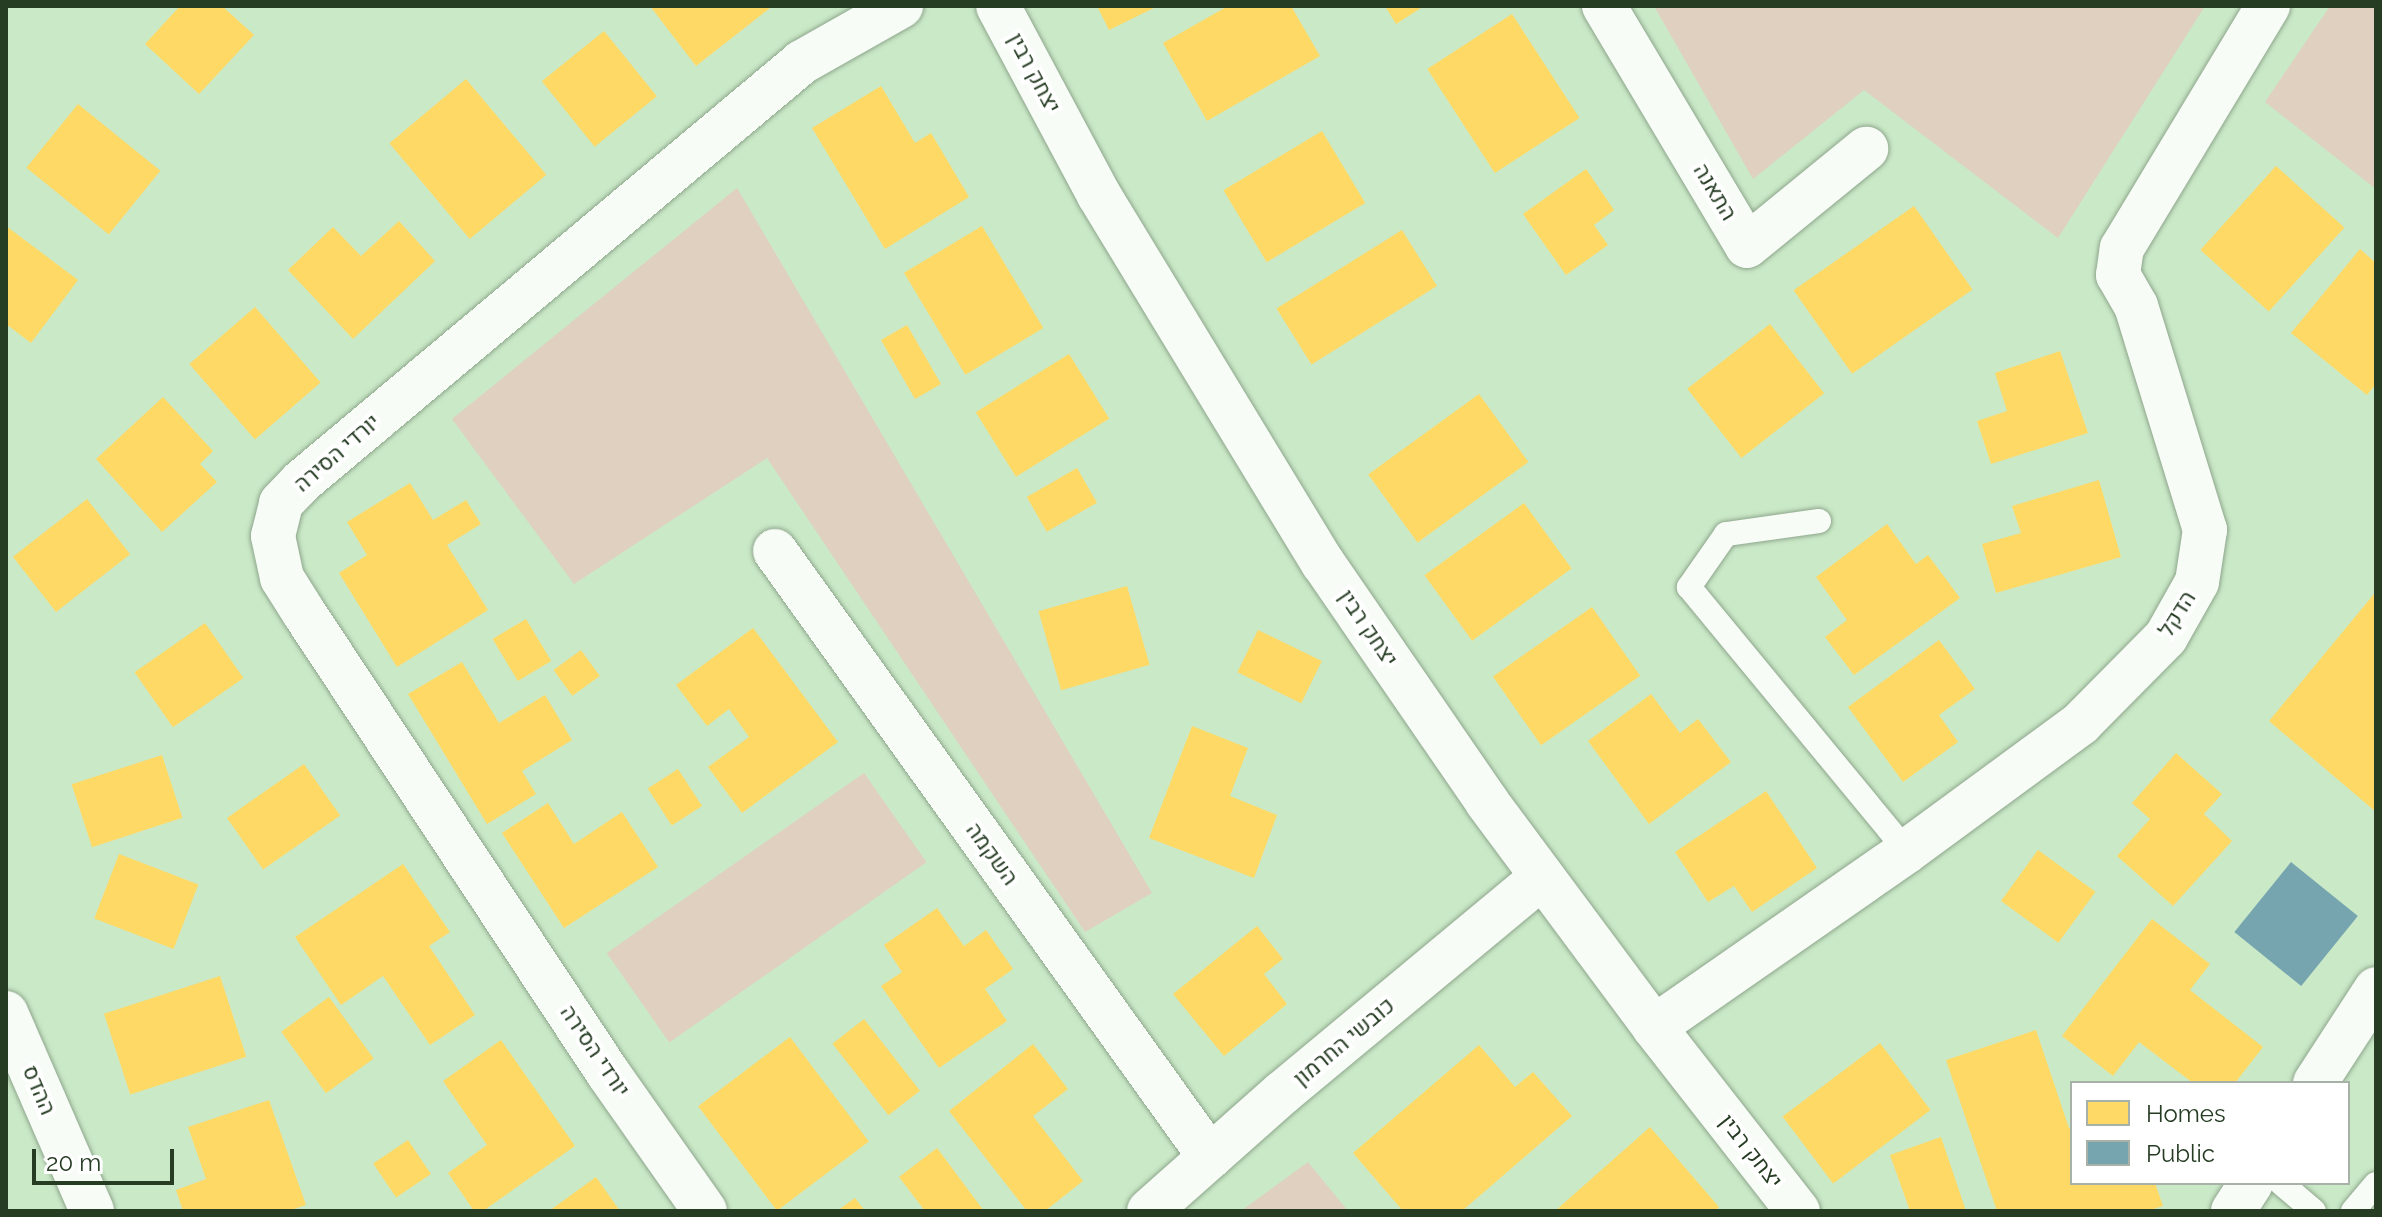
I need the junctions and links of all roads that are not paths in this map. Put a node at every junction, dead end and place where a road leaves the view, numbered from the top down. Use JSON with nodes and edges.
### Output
{"nodes":[{"id":1,"x":901,"y":6,"type":"edge"},
{"id":2,"x":998,"y":6,"type":"edge"},
{"id":3,"x":1604,"y":6,"type":"edge"},
{"id":4,"x":2268,"y":6,"type":"edge"},
{"id":5,"x":1866,"y":149,"type":"dead end"},
{"id":6,"x":1819,"y":521,"type":"dead end"},
{"id":7,"x":775,"y":551,"type":"dead end"},
{"id":8,"x":1907,"y":851,"type":"junction"},
{"id":9,"x":1542,"y":877,"type":"junction"},
{"id":10,"x":2376,"y":989,"type":"edge"},
{"id":11,"x":6,"y":1013,"type":"edge"},
{"id":12,"x":1654,"y":1027,"type":"junction"},
{"id":13,"x":2316,"y":1081,"type":"edge"},
{"id":14,"x":1210,"y":1157,"type":"junction"},
{"id":15,"x":2376,"y":1184,"type":"edge"},
{"id":16,"x":2250,"y":1185,"type":"edge"},
{"id":17,"x":2283,"y":1185,"type":"edge"},
{"id":18,"x":92,"y":1211,"type":"edge"},
{"id":19,"x":705,"y":1211,"type":"edge"},
{"id":20,"x":1149,"y":1211,"type":"edge"},
{"id":21,"x":1798,"y":1211,"type":"edge"},
{"id":22,"x":2233,"y":1211,"type":"edge"},
{"id":23,"x":2314,"y":1211,"type":"edge"},
{"id":24,"x":2353,"y":1211,"type":"edge"}],
"edges":[{"from":1,"to":19,"type":"street","name":"יורדי הסירה"},
{"from":2,"to":9,"type":"street","name":"יצחק רבין"},
{"from":3,"to":5,"type":"street","name":"התאנה"},
{"from":4,"to":8,"type":"street","name":"הדקל"},
{"from":6,"to":8,"type":"lane"},
{"from":7,"to":14,"type":"street","name":"השקמה"},
{"from":8,"to":12,"type":"street","name":"הדקל"},
{"from":9,"to":12,"type":"street","name":"יצחק רבין"},
{"from":9,"to":14,"type":"street","name":"כובשי החרמון"},
{"from":10,"to":13,"type":"street"},
{"from":11,"to":18,"type":"street","name":"ההדס"},
{"from":12,"to":21,"type":"street","name":"יצחק רבין"},
{"from":14,"to":20,"type":"street","name":"כובשי החרמון"},
{"from":15,"to":24,"type":"lane"},
{"from":16,"to":22,"type":"street"},
{"from":17,"to":23,"type":"lane"}]}
